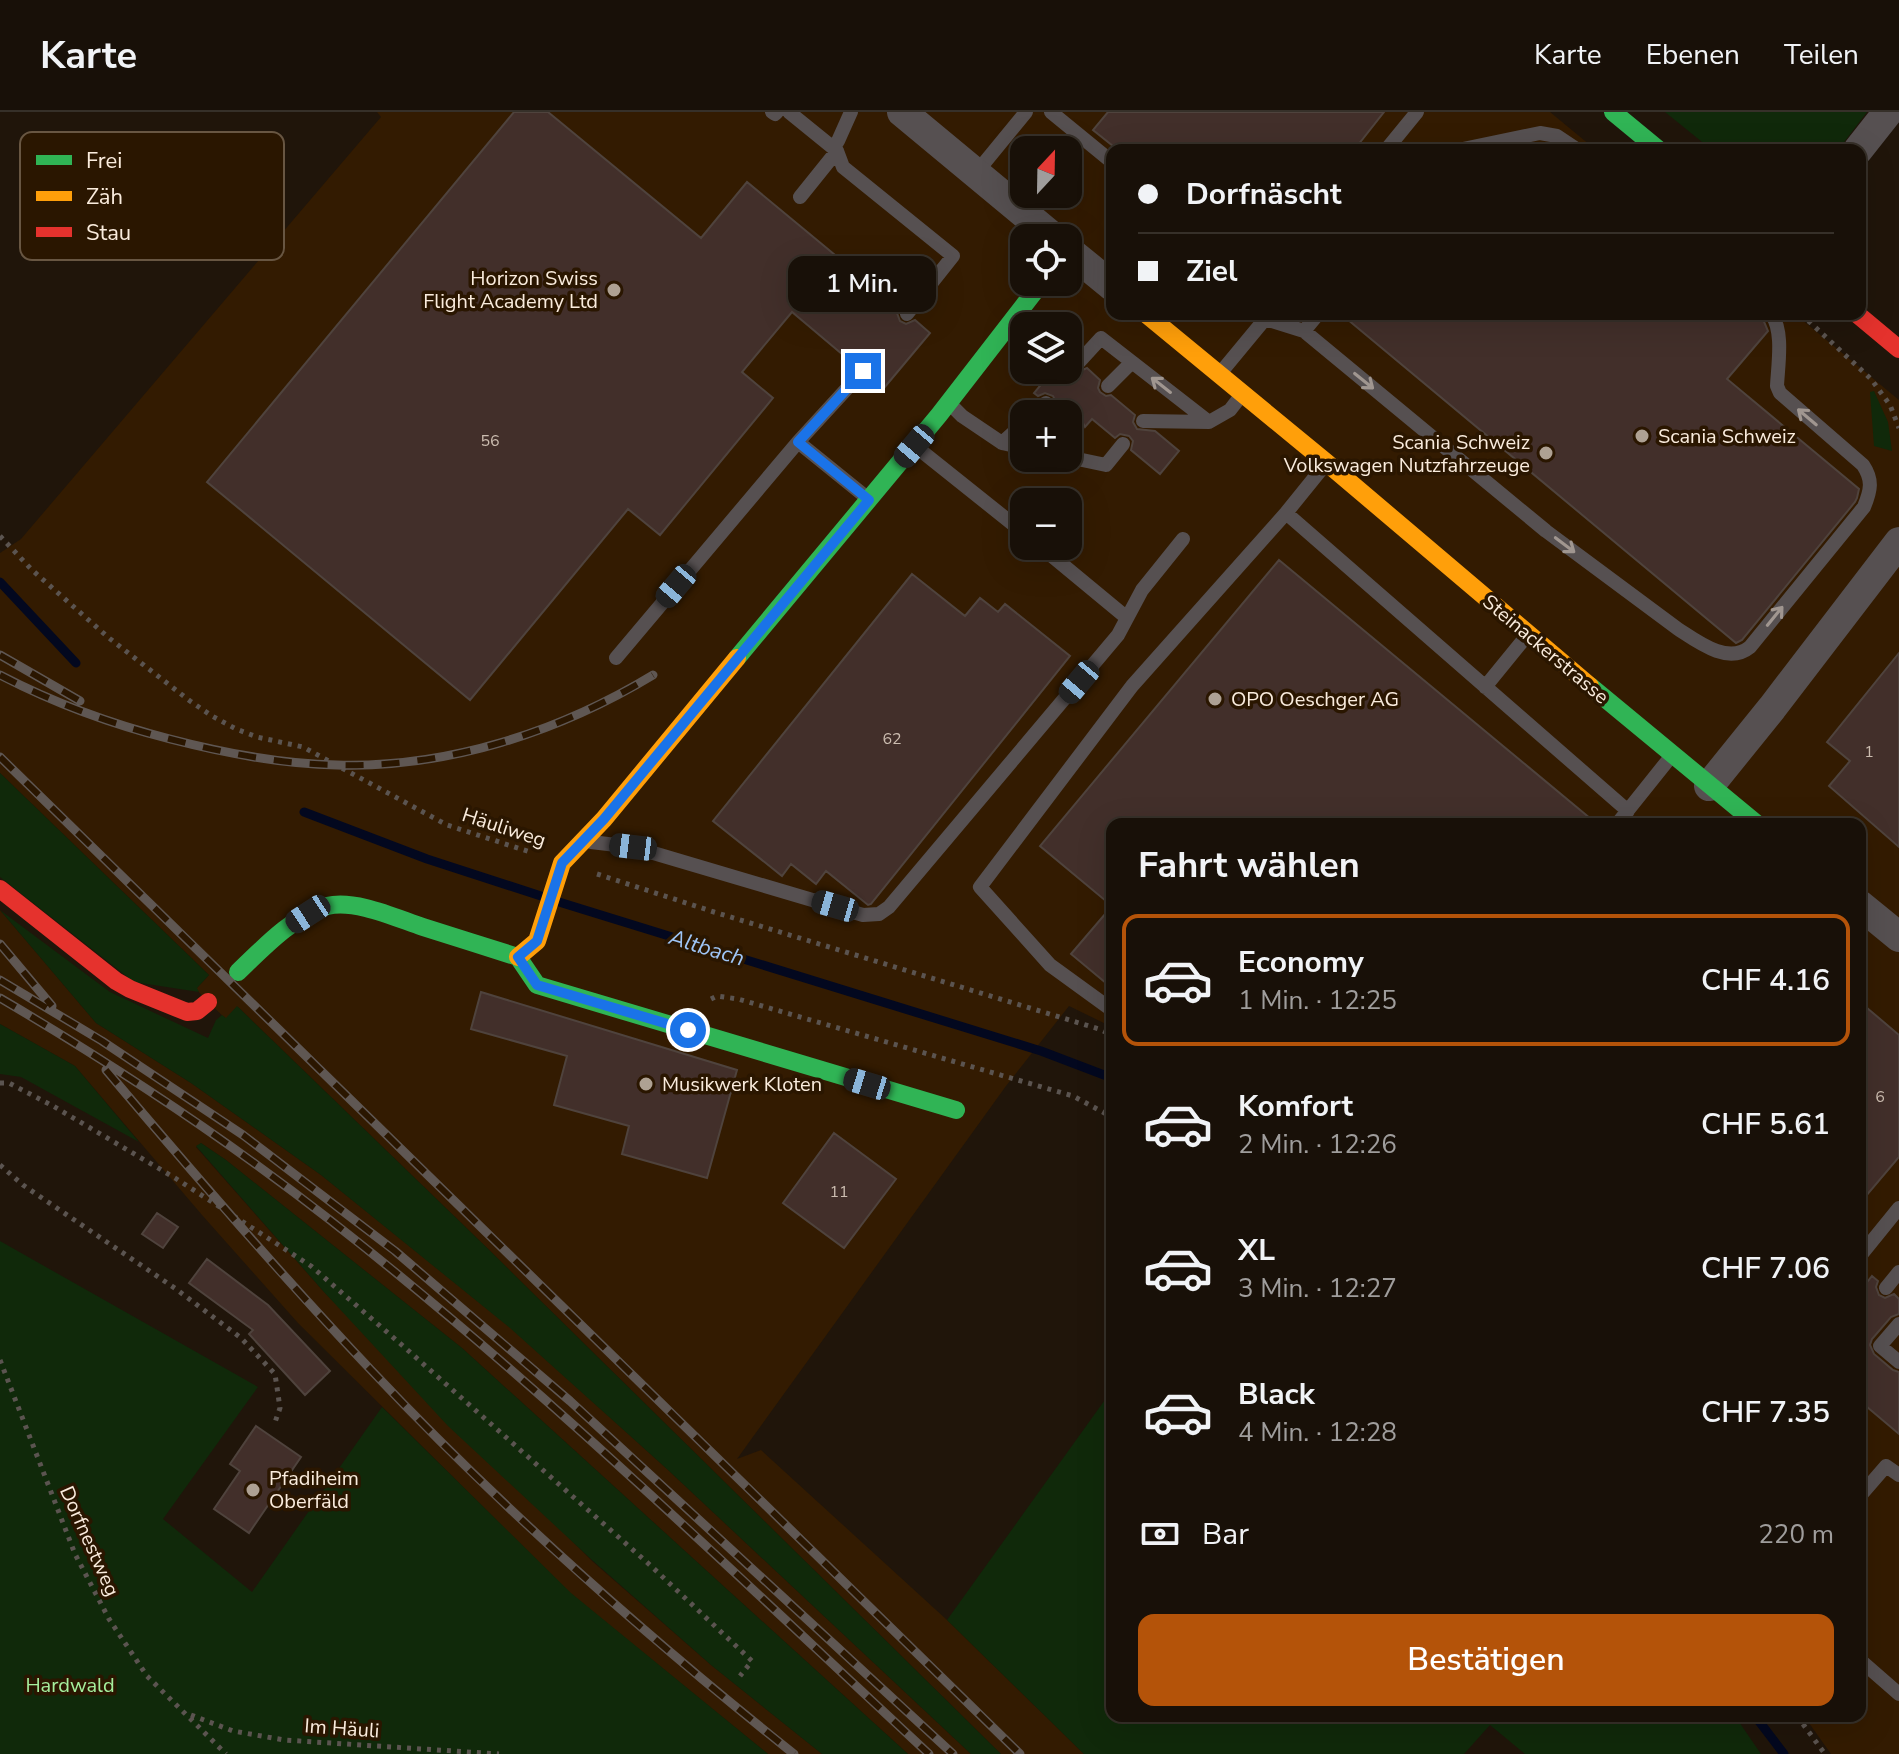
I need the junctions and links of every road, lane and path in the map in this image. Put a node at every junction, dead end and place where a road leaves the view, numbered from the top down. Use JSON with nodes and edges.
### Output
{"nodes":[{"id":1,"x":789,"y":112,"type":"edge"},
{"id":2,"x":851,"y":112,"type":"edge"},
{"id":3,"x":902,"y":112,"type":"edge"},
{"id":4,"x":1026,"y":112,"type":"edge"},
{"id":5,"x":1051,"y":112,"type":"edge"},
{"id":6,"x":1417,"y":112,"type":"edge"},
{"id":7,"x":1613,"y":112,"type":"edge"},
{"id":8,"x":1888,"y":112,"type":"edge"},
{"id":9,"x":1391,"y":144,"type":"edge"},
{"id":10,"x":1487,"y":144,"type":"edge"},
{"id":11,"x":1569,"y":144,"type":"edge"},
{"id":12,"x":1652,"y":144,"type":"edge"},
{"id":13,"x":1863,"y":144,"type":"edge"},
{"id":14,"x":835,"y":149,"type":"junction"},
{"id":15,"x":1106,"y":157,"type":"edge"},
{"id":16,"x":976,"y":173,"type":"junction"},
{"id":17,"x":800,"y":197,"type":"dead end"},
{"id":18,"x":1037,"y":224,"type":"edge"},
{"id":19,"x":1082,"y":261,"type":"edge"},
{"id":20,"x":1106,"y":281,"type":"edge"},
{"id":21,"x":1031,"y":296,"type":"edge"},
{"id":22,"x":907,"y":314,"type":"dead end"},
{"id":23,"x":1153,"y":320,"type":"edge"},
{"id":24,"x":1262,"y":320,"type":"edge"},
{"id":25,"x":1275,"y":320,"type":"edge"},
{"id":26,"x":1313,"y":320,"type":"edge"},
{"id":27,"x":1776,"y":320,"type":"edge"},
{"id":28,"x":1807,"y":320,"type":"edge"},
{"id":29,"x":1864,"y":320,"type":"edge"},
{"id":30,"x":1304,"y":331,"type":"junction"},
{"id":31,"x":1899,"y":349,"type":"edge"},
{"id":32,"x":1082,"y":359,"type":"edge"},
{"id":33,"x":1132,"y":362,"type":"junction"},
{"id":34,"x":863,"y":371,"type":"dead end"},
{"id":35,"x":1220,"y":374,"type":"junction"},
{"id":36,"x":1108,"y":386,"type":"dead end"},
{"id":37,"x":1242,"y":393,"type":"junction"},
{"id":38,"x":949,"y":403,"type":"junction"},
{"id":39,"x":1143,"y":421,"type":"dead end"},
{"id":40,"x":1209,"y":422,"type":"junction"},
{"id":41,"x":1899,"y":428,"type":"edge"},
{"id":42,"x":1010,"y":436,"type":"edge"},
{"id":43,"x":798,"y":442,"type":"junction"},
{"id":44,"x":1010,"y":442,"type":"edge"},
{"id":45,"x":1002,"y":443,"type":"junction"},
{"id":46,"x":1123,"y":444,"type":"dead end"},
{"id":47,"x":1010,"y":445,"type":"edge"},
{"id":48,"x":914,"y":446,"type":"junction"},
{"id":49,"x":1082,"y":460,"type":"edge"},
{"id":50,"x":1327,"y":463,"type":"junction"},
{"id":51,"x":869,"y":500,"type":"junction"},
{"id":52,"x":1286,"y":513,"type":"junction"},
{"id":53,"x":1010,"y":522,"type":"edge"},
{"id":54,"x":0,"y":536,"type":"edge"},
{"id":55,"x":1183,"y":539,"type":"dead end"},
{"id":56,"x":1899,"y":542,"type":"edge"},
{"id":57,"x":1057,"y":560,"type":"edge"},
{"id":58,"x":1127,"y":618,"type":"junction"},
{"id":59,"x":1529,"y":634,"type":"junction"},
{"id":60,"x":616,"y":658,"type":"dead end"},
{"id":61,"x":1485,"y":687,"type":"junction"},
{"id":62,"x":1672,"y":755,"type":"junction"},
{"id":63,"x":1709,"y":786,"type":"junction"},
{"id":64,"x":1628,"y":811,"type":"junction"},
{"id":65,"x":1622,"y":818,"type":"edge"},
{"id":66,"x":1749,"y":818,"type":"edge"},
{"id":67,"x":583,"y":841,"type":"junction"},
{"id":68,"x":560,"y":869,"type":"junction"},
{"id":69,"x":0,"y":889,"type":"edge"},
{"id":70,"x":1866,"y":910,"type":"edge"},
{"id":71,"x":1899,"y":937,"type":"edge"},
{"id":72,"x":518,"y":957,"type":"junction"},
{"id":73,"x":238,"y":972,"type":"dead end"},
{"id":74,"x":208,"y":1002,"type":"dead end"},
{"id":75,"x":1106,"y":1006,"type":"edge"},
{"id":76,"x":688,"y":1030,"type":"junction"},
{"id":77,"x":1106,"y":1032,"type":"edge"},
{"id":78,"x":0,"y":1083,"type":"edge"},
{"id":79,"x":956,"y":1110,"type":"dead end"},
{"id":80,"x":1106,"y":1114,"type":"edge"},
{"id":81,"x":0,"y":1165,"type":"edge"},
{"id":82,"x":1899,"y":1208,"type":"edge"},
{"id":83,"x":1866,"y":1249,"type":"edge"},
{"id":84,"x":1899,"y":1272,"type":"edge"},
{"id":85,"x":1886,"y":1288,"type":"dead end"},
{"id":86,"x":1899,"y":1324,"type":"edge"},
{"id":87,"x":0,"y":1360,"type":"edge"},
{"id":88,"x":1899,"y":1362,"type":"edge"},
{"id":89,"x":274,"y":1425,"type":"dead end"},
{"id":90,"x":1899,"y":1475,"type":"edge"},
{"id":91,"x":1866,"y":1489,"type":"edge"},
{"id":92,"x":1866,"y":1665,"type":"edge"},
{"id":93,"x":740,"y":1676,"type":"dead end"},
{"id":94,"x":1899,"y":1694,"type":"edge"},
{"id":95,"x":186,"y":1713,"type":"junction"},
{"id":96,"x":1801,"y":1722,"type":"edge"},
{"id":97,"x":226,"y":1754,"type":"edge"},
{"id":98,"x":499,"y":1754,"type":"edge"},
{"id":99,"x":1825,"y":1754,"type":"edge"}],
"edges":[{"from":1,"to":14,"type":"lane"},
{"from":2,"to":14,"type":"lane"},
{"from":3,"to":16,"type":"street"},
{"from":4,"to":16,"type":"lane"},
{"from":5,"to":15,"type":"lane"},
{"from":6,"to":9,"type":"lane"},
{"from":7,"to":12,"type":"street"},
{"from":8,"to":13,"type":"street"},
{"from":10,"to":11,"type":"lane"},
{"from":14,"to":17,"type":"lane"},
{"from":14,"to":22,"type":"lane"},
{"from":16,"to":18,"type":"street"},
{"from":19,"to":20,"type":"street"},
{"from":21,"to":38,"type":"street"},
{"from":23,"to":35,"type":"street","name":"Steinackerstrasse"},
{"from":24,"to":35,"type":"lane"},
{"from":25,"to":30,"type":"lane"},
{"from":26,"to":30,"type":"lane"},
{"from":30,"to":27,"type":"lane","one_way":true},
{"from":28,"to":41,"type":"path"},
{"from":29,"to":31,"type":"street"},
{"from":32,"to":33,"type":"lane"},
{"from":33,"to":36,"type":"lane"},
{"from":40,"to":33,"type":"lane","one_way":true},
{"from":34,"to":43,"type":"lane"},
{"from":35,"to":37,"type":"street","name":"Steinackerstrasse"},
{"from":37,"to":40,"type":"lane"},
{"from":37,"to":50,"type":"street","name":"Steinackerstrasse"},
{"from":38,"to":45,"type":"lane"},
{"from":38,"to":48,"type":"street"},
{"from":39,"to":40,"type":"lane"},
{"from":42,"to":45,"type":"lane"},
{"from":43,"to":51,"type":"lane"},
{"from":43,"to":60,"type":"lane"},
{"from":44,"to":45,"type":"lane"},
{"from":45,"to":47,"type":"lane"},
{"from":46,"to":49,"type":"lane"},
{"from":48,"to":51,"type":"street"},
{"from":48,"to":53,"type":"lane"},
{"from":50,"to":52,"type":"lane"},
{"from":50,"to":59,"type":"street","name":"Steinackerstrasse"},
{"from":51,"to":67,"type":"street"},
{"from":52,"to":61,"type":"lane"},
{"from":52,"to":75,"type":"lane"},
{"from":54,"to":68,"type":"path","name":"Häuliweg"},
{"from":55,"to":58,"type":"lane"},
{"from":56,"to":63,"type":"street"},
{"from":57,"to":58,"type":"lane"},
{"from":58,"to":67,"type":"lane"},
{"from":59,"to":61,"type":"lane"},
{"from":59,"to":62,"type":"street","name":"Steinackerstrasse"},
{"from":61,"to":64,"type":"lane"},
{"from":62,"to":63,"type":"street","name":"Steinackerstrasse"},
{"from":62,"to":64,"type":"lane"},
{"from":63,"to":66,"type":"street","name":"Steinackerstrasse"},
{"from":64,"to":65,"type":"lane"},
{"from":67,"to":68,"type":"street"},
{"from":68,"to":72,"type":"street"},
{"from":68,"to":77,"type":"path","name":"Häuliweg"},
{"from":69,"to":74,"type":"street"},
{"from":70,"to":71,"type":"street"},
{"from":72,"to":73,"type":"street"},
{"from":72,"to":76,"type":"street"},
{"from":76,"to":79,"type":"street"},
{"from":76,"to":80,"type":"path"},
{"from":78,"to":93,"type":"path"},
{"from":81,"to":89,"type":"path"},
{"from":82,"to":83,"type":"lane"},
{"from":84,"to":85,"type":"lane"},
{"from":86,"to":88,"type":"lane"},
{"from":87,"to":95,"type":"path","name":"Dorfnestweg"},
{"from":90,"to":91,"type":"lane"},
{"from":92,"to":94,"type":"lane"},
{"from":95,"to":97,"type":"path","name":"Dorfnestweg"},
{"from":95,"to":98,"type":"path","name":"Im Häuli"},
{"from":96,"to":99,"type":"path"}]}
